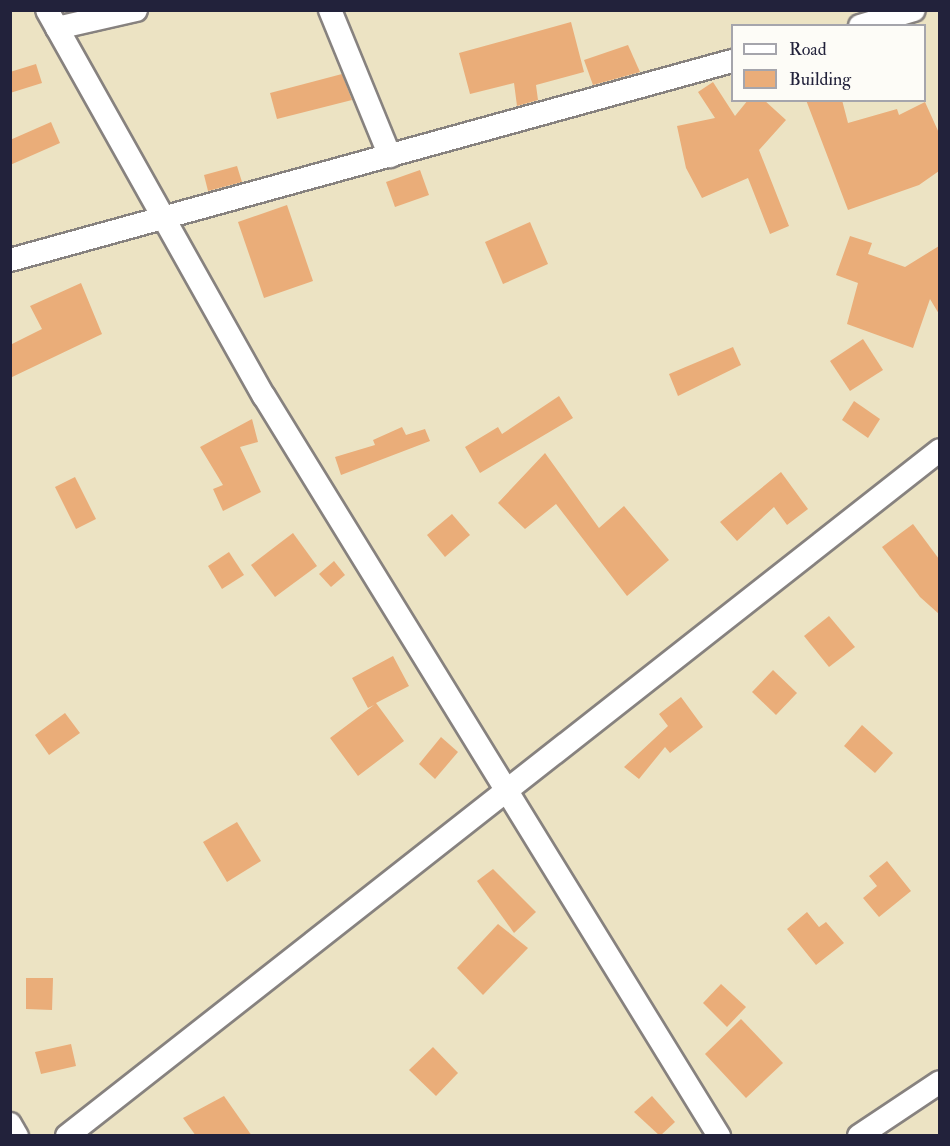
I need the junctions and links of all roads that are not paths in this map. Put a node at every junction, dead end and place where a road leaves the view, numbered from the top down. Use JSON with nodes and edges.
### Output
{"nodes":[{"id":1,"x":136,"y":10,"type":"edge"},
{"id":2,"x":330,"y":10,"type":"edge"},
{"id":3,"x":914,"y":10,"type":"edge"},
{"id":4,"x":52,"y":20,"type":"edge"},
{"id":5,"x":867,"y":24,"type":"edge"},
{"id":6,"x":731,"y":61,"type":"edge"},
{"id":7,"x":390,"y":156,"type":"junction"},
{"id":8,"x":165,"y":219,"type":"junction"},
{"id":9,"x":10,"y":260,"type":"edge"},
{"id":10,"x":939,"y":450,"type":"edge"},
{"id":11,"x":508,"y":793,"type":"junction"},
{"id":12,"x":939,"y":1082,"type":"edge"},
{"id":13,"x":10,"y":1124,"type":"edge"},
{"id":14,"x":17,"y":1136,"type":"edge"},
{"id":15,"x":67,"y":1136,"type":"edge"},
{"id":16,"x":719,"y":1136,"type":"edge"},
{"id":17,"x":859,"y":1136,"type":"edge"}],
"edges":[{"from":1,"to":4,"type":"street"},
{"from":2,"to":7,"type":"street"},
{"from":3,"to":5,"type":"street"},
{"from":4,"to":8,"type":"street"},
{"from":6,"to":7,"type":"street"},
{"from":7,"to":8,"type":"street"},
{"from":8,"to":9,"type":"street"},
{"from":8,"to":11,"type":"street"},
{"from":10,"to":11,"type":"street"},
{"from":11,"to":15,"type":"street"},
{"from":11,"to":16,"type":"street"},
{"from":12,"to":17,"type":"street"},
{"from":13,"to":14,"type":"street"}]}
